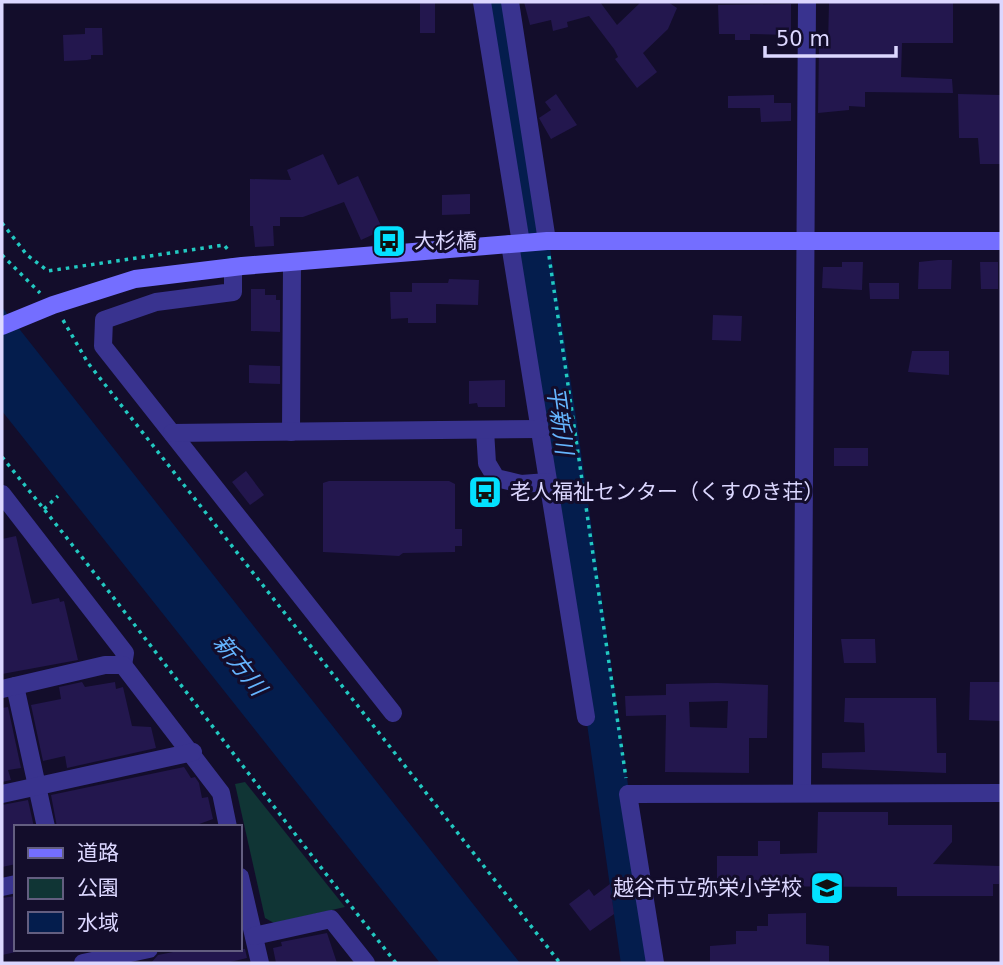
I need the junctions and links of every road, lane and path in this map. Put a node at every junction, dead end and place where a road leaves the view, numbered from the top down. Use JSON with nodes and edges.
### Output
{"nodes":[{"id":1,"x":482,"y":2,"type":"edge"},
{"id":2,"x":510,"y":2,"type":"edge"},
{"id":3,"x":807,"y":2,"type":"edge"},
{"id":4,"x":2,"y":223,"type":"edge"},
{"id":5,"x":807,"y":240,"type":"junction"},
{"id":6,"x":547,"y":241,"type":"junction"},
{"id":7,"x":1001,"y":241,"type":"edge"},
{"id":8,"x":516,"y":244,"type":"junction"},
{"id":9,"x":2,"y":255,"type":"edge"},
{"id":10,"x":292,"y":262,"type":"junction"},
{"id":11,"x":237,"y":266,"type":"junction"},
{"id":12,"x":46,"y":308,"type":"junction"},
{"id":13,"x":2,"y":326,"type":"edge"},
{"id":14,"x":540,"y":429,"type":"junction"},
{"id":15,"x":485,"y":430,"type":"junction"},
{"id":16,"x":291,"y":432,"type":"junction"},
{"id":17,"x":172,"y":433,"type":"junction"},
{"id":18,"x":2,"y":457,"type":"edge"},
{"id":19,"x":548,"y":482,"type":"junction"},
{"id":20,"x":2,"y":494,"type":"edge"},
{"id":21,"x":58,"y":496,"type":"dead end"},
{"id":22,"x":44,"y":509,"type":"junction"},
{"id":23,"x":123,"y":665,"type":"junction"},
{"id":24,"x":8,"y":688,"type":"edge"},
{"id":25,"x":393,"y":713,"type":"dead end"},
{"id":26,"x":586,"y":718,"type":"dead end"},
{"id":27,"x":193,"y":752,"type":"junction"},
{"id":28,"x":38,"y":786,"type":"junction"},
{"id":29,"x":802,"y":792,"type":"junction"},
{"id":30,"x":1001,"y":793,"type":"edge"},
{"id":31,"x":2,"y":794,"type":"edge"},
{"id":32,"x":628,"y":794,"type":"junction"},
{"id":33,"x":46,"y":825,"type":"edge"},
{"id":34,"x":228,"y":825,"type":"edge"},
{"id":35,"x":242,"y":890,"type":"edge"},
{"id":36,"x":248,"y":931,"type":"edge"},
{"id":37,"x":140,"y":951,"type":"edge"},
{"id":38,"x":83,"y":963,"type":"edge"},
{"id":39,"x":260,"y":963,"type":"edge"},
{"id":40,"x":366,"y":963,"type":"edge"},
{"id":41,"x":396,"y":963,"type":"edge"},
{"id":42,"x":560,"y":963,"type":"edge"},
{"id":43,"x":655,"y":963,"type":"edge"}],
"edges":[{"from":1,"to":8,"type":"street"},
{"from":2,"to":6,"type":"street"},
{"from":3,"to":5,"type":"street"},
{"from":4,"to":11,"type":"path"},
{"from":5,"to":6,"type":"street"},
{"from":5,"to":7,"type":"street"},
{"from":5,"to":29,"type":"street"},
{"from":6,"to":8,"type":"street"},
{"from":6,"to":32,"type":"path"},
{"from":8,"to":10,"type":"street"},
{"from":8,"to":14,"type":"street"},
{"from":9,"to":12,"type":"path"},
{"from":10,"to":11,"type":"street"},
{"from":10,"to":16,"type":"street"},
{"from":11,"to":12,"type":"street"},
{"from":11,"to":17,"type":"street"},
{"from":12,"to":13,"type":"street"},
{"from":12,"to":42,"type":"path"},
{"from":14,"to":15,"type":"street"},
{"from":14,"to":19,"type":"street"},
{"from":15,"to":16,"type":"street"},
{"from":15,"to":19,"type":"street"},
{"from":16,"to":17,"type":"street"},
{"from":17,"to":25,"type":"street"},
{"from":18,"to":22,"type":"path"},
{"from":19,"to":26,"type":"street"},
{"from":20,"to":23,"type":"street"},
{"from":21,"to":22,"type":"path"},
{"from":22,"to":41,"type":"path"},
{"from":23,"to":24,"type":"street"},
{"from":23,"to":27,"type":"street"},
{"from":24,"to":28,"type":"street"},
{"from":27,"to":28,"type":"street"},
{"from":27,"to":34,"type":"street"},
{"from":28,"to":31,"type":"street"},
{"from":28,"to":33,"type":"street"},
{"from":29,"to":30,"type":"street"},
{"from":29,"to":32,"type":"street"},
{"from":32,"to":43,"type":"street"},
{"from":35,"to":36,"type":"street"},
{"from":36,"to":39,"type":"street"},
{"from":36,"to":40,"type":"street"},
{"from":37,"to":38,"type":"street"}]}
